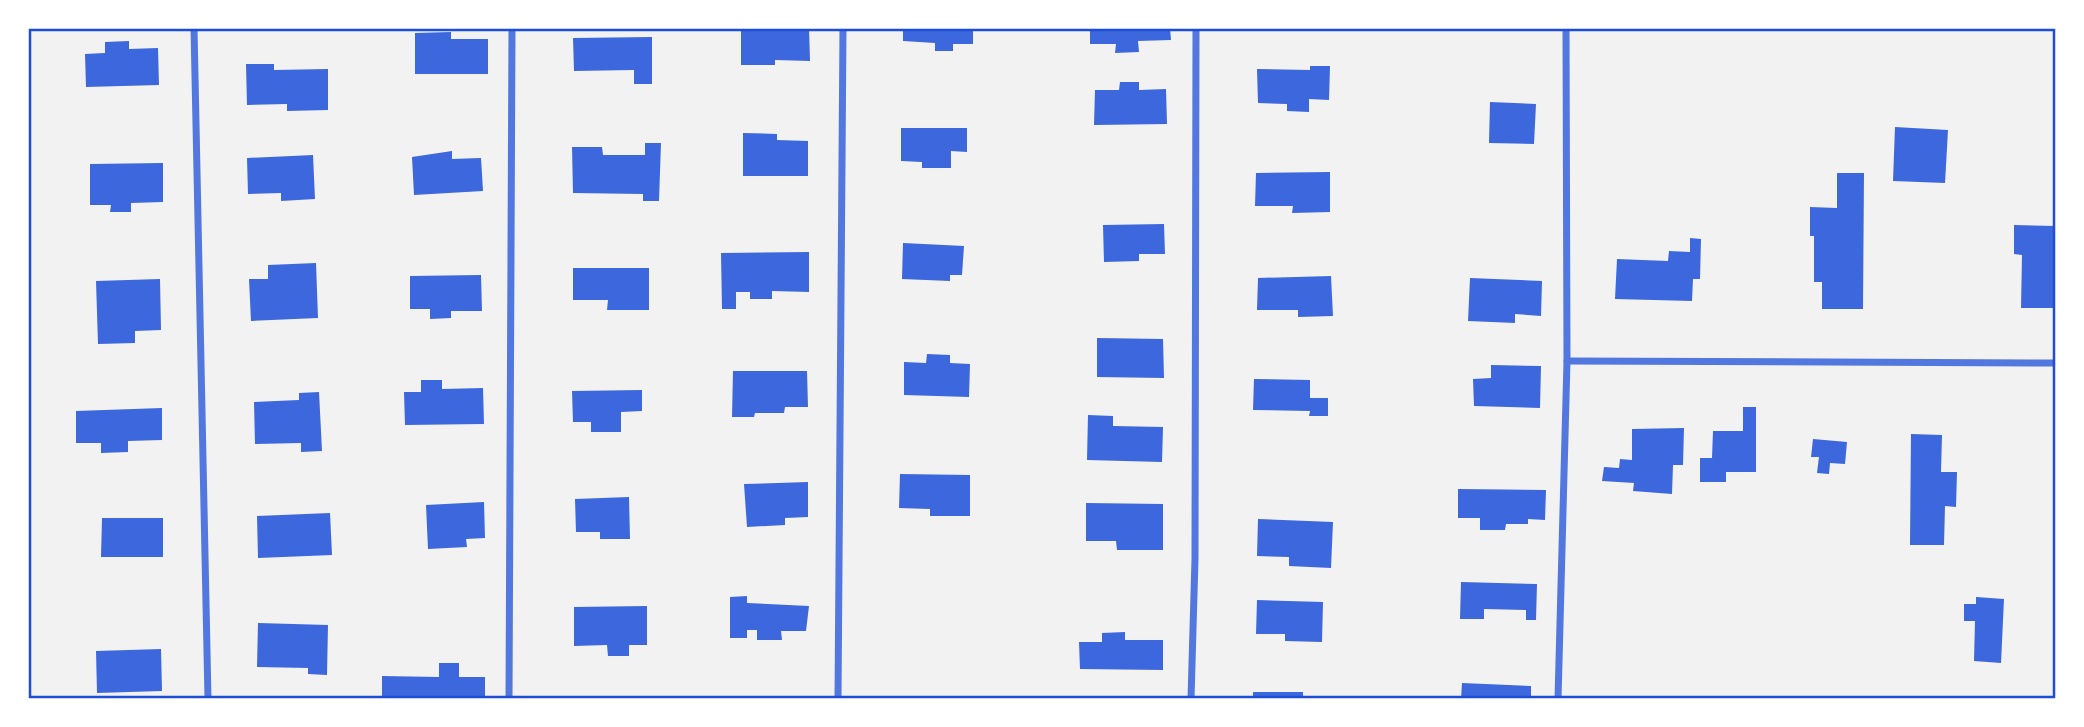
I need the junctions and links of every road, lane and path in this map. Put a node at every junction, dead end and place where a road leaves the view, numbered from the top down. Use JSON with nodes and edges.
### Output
{"nodes":[{"id":1,"x":194,"y":28,"type":"edge"},
{"id":2,"x":512,"y":28,"type":"edge"},
{"id":3,"x":844,"y":28,"type":"edge"},
{"id":4,"x":1196,"y":28,"type":"edge"},
{"id":5,"x":1566,"y":28,"type":"edge"},
{"id":6,"x":1567,"y":360,"type":"junction"},
{"id":7,"x":2056,"y":363,"type":"edge"},
{"id":8,"x":208,"y":699,"type":"edge"},
{"id":9,"x":509,"y":699,"type":"edge"},
{"id":10,"x":838,"y":699,"type":"edge"},
{"id":11,"x":1191,"y":699,"type":"edge"},
{"id":12,"x":1558,"y":699,"type":"edge"}],
"edges":[{"from":1,"to":8,"type":"street"},
{"from":2,"to":9,"type":"street"},
{"from":3,"to":10,"type":"street"},
{"from":4,"to":11,"type":"street"},
{"from":5,"to":6,"type":"street"},
{"from":6,"to":7,"type":"street"},
{"from":6,"to":12,"type":"street"}]}
